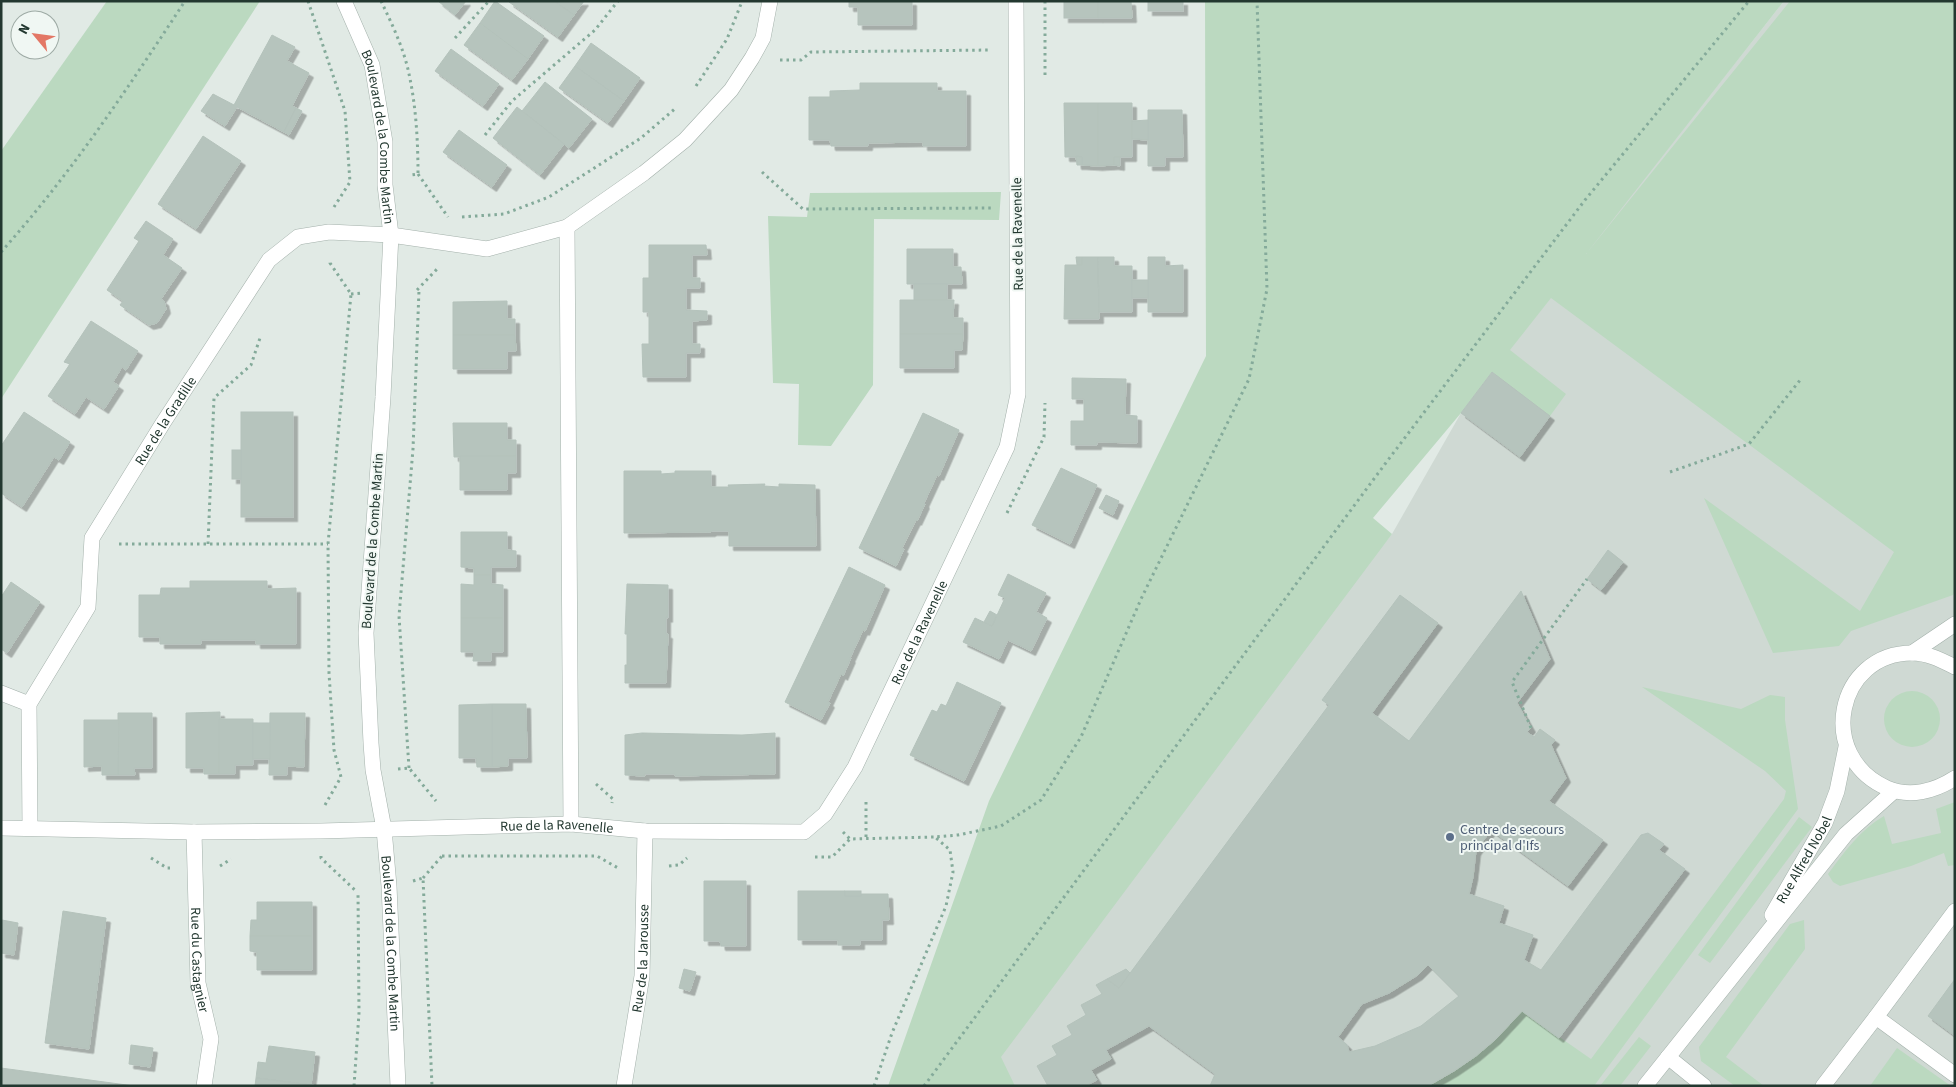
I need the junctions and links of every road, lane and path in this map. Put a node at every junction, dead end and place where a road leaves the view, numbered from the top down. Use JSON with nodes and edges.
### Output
{"nodes":[{"id":1,"x":185,"y":1,"type":"edge"},
{"id":2,"x":308,"y":1,"type":"edge"},
{"id":3,"x":344,"y":1,"type":"edge"},
{"id":4,"x":489,"y":1,"type":"edge"},
{"id":5,"x":618,"y":1,"type":"edge"},
{"id":6,"x":742,"y":1,"type":"edge"},
{"id":7,"x":770,"y":1,"type":"edge"},
{"id":8,"x":1016,"y":1,"type":"edge"},
{"id":9,"x":1257,"y":1,"type":"edge"},
{"id":10,"x":1748,"y":1,"type":"edge"},
{"id":11,"x":455,"y":38,"type":"dead end"},
{"id":12,"x":1016,"y":50,"type":"junction"},
{"id":13,"x":772,"y":60,"type":"dead end"},
{"id":14,"x":695,"y":88,"type":"dead end"},
{"id":15,"x":683,"y":102,"type":"dead end"},
{"id":16,"x":485,"y":135,"type":"dead end"},
{"id":17,"x":762,"y":172,"type":"dead end"},
{"id":18,"x":1016,"y":208,"type":"junction"},
{"id":19,"x":458,"y":217,"type":"dead end"},
{"id":20,"x":567,"y":227,"type":"junction"},
{"id":21,"x":329,"y":232,"type":"junction"},
{"id":22,"x":391,"y":235,"type":"junction"},
{"id":23,"x":1,"y":252,"type":"edge"},
{"id":24,"x":418,"y":290,"type":"dead end"},
{"id":25,"x":260,"y":338,"type":"dead end"},
{"id":26,"x":1801,"y":379,"type":"dead end"},
{"id":27,"x":1670,"y":472,"type":"dead end"},
{"id":28,"x":92,"y":538,"type":"junction"},
{"id":29,"x":208,"y":544,"type":"junction"},
{"id":30,"x":328,"y":544,"type":"junction"},
{"id":31,"x":1587,"y":579,"type":"dead end"},
{"id":32,"x":1955,"y":624,"type":"edge"},
{"id":33,"x":1912,"y":653,"type":"junction"},
{"id":34,"x":1955,"y":667,"type":"edge"},
{"id":35,"x":1,"y":693,"type":"edge"},
{"id":36,"x":29,"y":704,"type":"junction"},
{"id":37,"x":1531,"y":728,"type":"dead end"},
{"id":38,"x":1846,"y":747,"type":"junction"},
{"id":39,"x":409,"y":768,"type":"dead end"},
{"id":40,"x":1955,"y":778,"type":"edge"},
{"id":41,"x":1894,"y":791,"type":"junction"},
{"id":42,"x":825,"y":814,"type":"junction"},
{"id":43,"x":571,"y":824,"type":"junction"},
{"id":44,"x":1,"y":828,"type":"edge"},
{"id":45,"x":30,"y":828,"type":"junction"},
{"id":46,"x":384,"y":829,"type":"junction"},
{"id":47,"x":321,"y":831,"type":"junction"},
{"id":48,"x":645,"y":831,"type":"junction"},
{"id":49,"x":194,"y":832,"type":"junction"},
{"id":50,"x":935,"y":837,"type":"junction"},
{"id":51,"x":389,"y":886,"type":"junction"},
{"id":52,"x":357,"y":892,"type":"junction"},
{"id":53,"x":1955,"y":911,"type":"edge"},
{"id":54,"x":1741,"y":965,"type":"junction"},
{"id":55,"x":1876,"y":1017,"type":"junction"},
{"id":56,"x":1668,"y":1057,"type":"junction"},
{"id":57,"x":1955,"y":1075,"type":"edge"},
{"id":58,"x":204,"y":1086,"type":"edge"},
{"id":59,"x":354,"y":1086,"type":"edge"},
{"id":60,"x":398,"y":1086,"type":"edge"},
{"id":61,"x":432,"y":1086,"type":"edge"},
{"id":62,"x":624,"y":1086,"type":"edge"},
{"id":63,"x":874,"y":1086,"type":"edge"},
{"id":64,"x":924,"y":1086,"type":"edge"},
{"id":65,"x":1645,"y":1086,"type":"edge"},
{"id":66,"x":1704,"y":1086,"type":"edge"},
{"id":67,"x":1823,"y":1086,"type":"edge"}],
"edges":[{"from":1,"to":23,"type":"path"},
{"from":2,"to":21,"type":"path"},
{"from":3,"to":22,"type":"street","name":"Boulevard de la Combe Martin"},
{"from":4,"to":11,"type":"path"},
{"from":5,"to":16,"type":"path"},
{"from":6,"to":14,"type":"path"},
{"from":7,"to":20,"type":"street","name":"Rue de la Gradille"},
{"from":8,"to":12,"type":"street","name":"Rue de la Ravenelle"},
{"from":9,"to":50,"type":"path"},
{"from":10,"to":64,"type":"path"},
{"from":12,"to":13,"type":"path"},
{"from":12,"to":18,"type":"street","name":"Rue de la Ravenelle"},
{"from":15,"to":19,"type":"path"},
{"from":17,"to":18,"type":"path"},
{"from":18,"to":42,"type":"street","name":"Rue de la Ravenelle"},
{"from":20,"to":22,"type":"street","name":"Rue de la Gradille"},
{"from":20,"to":43,"type":"street"},
{"from":21,"to":22,"type":"street","name":"Rue de la Gradille"},
{"from":21,"to":28,"type":"street","name":"Rue de la Gradille"},
{"from":21,"to":30,"type":"path"},
{"from":22,"to":46,"type":"street","name":"Boulevard de la Combe Martin"},
{"from":24,"to":39,"type":"path"},
{"from":25,"to":29,"type":"path"},
{"from":26,"to":27,"type":"path"},
{"from":28,"to":29,"type":"path"},
{"from":28,"to":36,"type":"street","name":"Rue de la Gradille"},
{"from":29,"to":30,"type":"path"},
{"from":30,"to":47,"type":"path"},
{"from":31,"to":37,"type":"path"},
{"from":32,"to":33,"type":"street"},
{"from":33,"to":34,"type":"street"},
{"from":33,"to":38,"type":"street"},
{"from":35,"to":36,"type":"street"},
{"from":36,"to":45,"type":"street"},
{"from":38,"to":41,"type":"street"},
{"from":38,"to":54,"type":"street","name":"Rue Alfred Nobel"},
{"from":40,"to":41,"type":"street"},
{"from":41,"to":54,"type":"street","name":"Rue Alfred Nobel"},
{"from":42,"to":48,"type":"street","name":"Rue de la Ravenelle"},
{"from":42,"to":50,"type":"path"},
{"from":43,"to":46,"type":"street","name":"Rue de la Ravenelle"},
{"from":43,"to":48,"type":"street","name":"Rue de la Ravenelle"},
{"from":44,"to":45,"type":"street"},
{"from":45,"to":49,"type":"street"},
{"from":46,"to":47,"type":"street"},
{"from":46,"to":51,"type":"street","name":"Boulevard de la Combe Martin"},
{"from":47,"to":49,"type":"street"},
{"from":47,"to":52,"type":"path"},
{"from":48,"to":62,"type":"street","name":"Rue de la Jarousse"},
{"from":49,"to":58,"type":"street","name":"Rue du Castagnier"},
{"from":50,"to":63,"type":"path"},
{"from":51,"to":52,"type":"path"},
{"from":51,"to":60,"type":"street","name":"Boulevard de la Combe Martin"},
{"from":51,"to":61,"type":"path"},
{"from":52,"to":59,"type":"path"},
{"from":53,"to":55,"type":"street"},
{"from":54,"to":56,"type":"street","name":"Rue Alfred Nobel"},
{"from":55,"to":57,"type":"street"},
{"from":55,"to":67,"type":"street"},
{"from":56,"to":65,"type":"street","name":"Rue Alfred Nobel"},
{"from":56,"to":66,"type":"street"}]}
